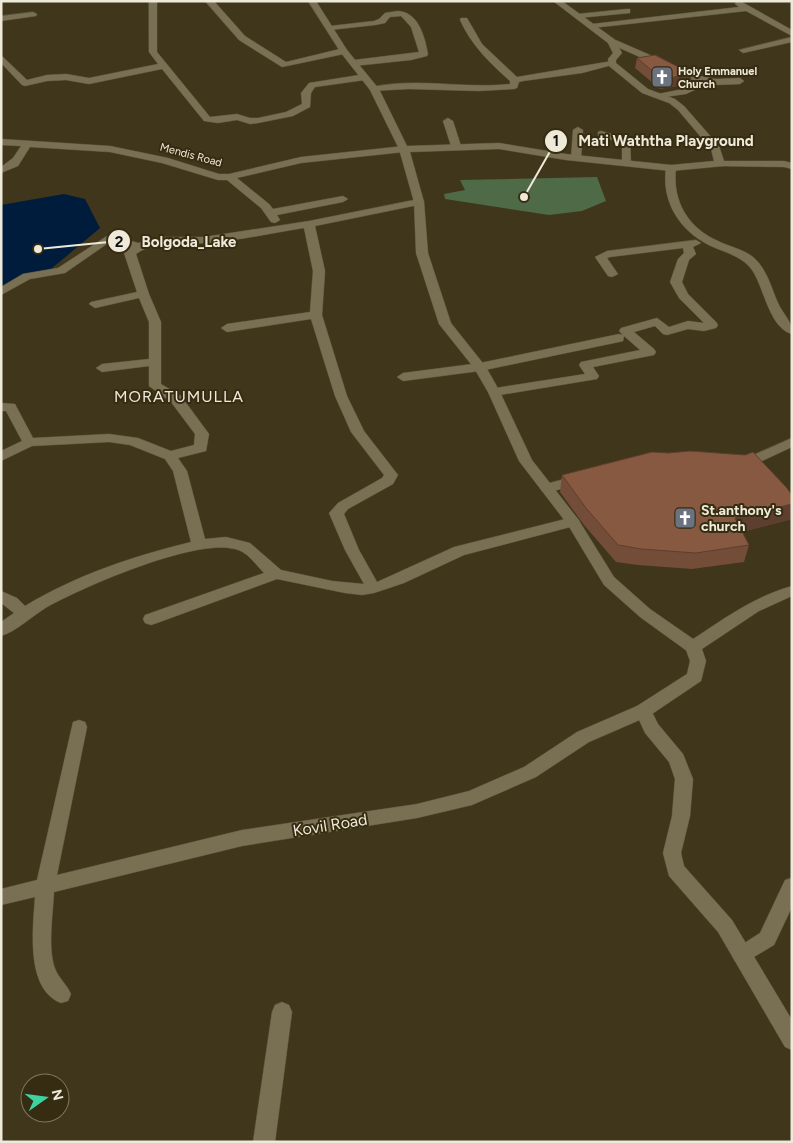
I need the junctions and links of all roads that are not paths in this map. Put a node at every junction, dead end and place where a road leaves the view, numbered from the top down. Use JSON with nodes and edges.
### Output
{"nodes":[{"id":1,"x":153,"y":1,"type":"edge"},
{"id":2,"x":209,"y":1,"type":"edge"},
{"id":3,"x":312,"y":1,"type":"edge"},
{"id":4,"x":557,"y":1,"type":"edge"},
{"id":5,"x":735,"y":2,"type":"edge"},
{"id":6,"x":749,"y":5,"type":"edge"},
{"id":7,"x":640,"y":10,"type":"dead end"},
{"id":8,"x":33,"y":14,"type":"dead end"},
{"id":9,"x":578,"y":16,"type":"junction"},
{"id":10,"x":1,"y":19,"type":"edge"},
{"id":11,"x":464,"y":20,"type":"dead end"},
{"id":12,"x":792,"y":25,"type":"edge"},
{"id":13,"x":592,"y":26,"type":"junction"},
{"id":14,"x":330,"y":28,"type":"junction"},
{"id":15,"x":782,"y":28,"type":"junction"},
{"id":16,"x":792,"y":34,"type":"edge"},
{"id":17,"x":792,"y":39,"type":"edge"},
{"id":18,"x":611,"y":41,"type":"junction"},
{"id":19,"x":743,"y":50,"type":"dead end"},
{"id":20,"x":344,"y":51,"type":"junction"},
{"id":21,"x":1,"y":58,"type":"edge"},
{"id":22,"x":354,"y":63,"type":"junction"},
{"id":23,"x":612,"y":64,"type":"junction"},
{"id":24,"x":164,"y":66,"type":"junction"},
{"id":25,"x":365,"y":77,"type":"junction"},
{"id":26,"x":515,"y":80,"type":"junction"},
{"id":27,"x":740,"y":81,"type":"dead end"},
{"id":28,"x":715,"y":82,"type":"junction"},
{"id":29,"x":374,"y":89,"type":"junction"},
{"id":30,"x":661,"y":96,"type":"junction"},
{"id":31,"x":448,"y":121,"type":"dead end"},
{"id":32,"x":578,"y":130,"type":"dead end"},
{"id":33,"x":601,"y":134,"type":"dead end"},
{"id":34,"x":1,"y":142,"type":"edge"},
{"id":35,"x":27,"y":144,"type":"junction"},
{"id":36,"x":456,"y":146,"type":"junction"},
{"id":37,"x":404,"y":149,"type":"junction"},
{"id":38,"x":576,"y":158,"type":"junction"},
{"id":39,"x":627,"y":163,"type":"junction"},
{"id":40,"x":720,"y":164,"type":"junction"},
{"id":41,"x":792,"y":166,"type":"edge"},
{"id":42,"x":671,"y":168,"type":"junction"},
{"id":43,"x":1,"y":170,"type":"edge"},
{"id":44,"x":229,"y":177,"type":"junction"},
{"id":45,"x":343,"y":199,"type":"dead end"},
{"id":46,"x":419,"y":202,"type":"junction"},
{"id":47,"x":270,"y":213,"type":"junction"},
{"id":48,"x":309,"y":224,"type":"junction"},
{"id":49,"x":282,"y":227,"type":"junction"},
{"id":50,"x":709,"y":241,"type":"junction"},
{"id":51,"x":687,"y":244,"type":"junction"},
{"id":52,"x":138,"y":247,"type":"junction"},
{"id":53,"x":612,"y":274,"type":"dead end"},
{"id":54,"x":1,"y":292,"type":"edge"},
{"id":55,"x":143,"y":294,"type":"junction"},
{"id":56,"x":95,"y":304,"type":"dead end"},
{"id":57,"x":316,"y":315,"type":"junction"},
{"id":58,"x":227,"y":328,"type":"dead end"},
{"id":59,"x":792,"y":330,"type":"edge"},
{"id":60,"x":619,"y":338,"type":"dead end"},
{"id":61,"x":155,"y":362,"type":"junction"},
{"id":62,"x":480,"y":367,"type":"junction"},
{"id":63,"x":102,"y":368,"type":"dead end"},
{"id":64,"x":403,"y":377,"type":"dead end"},
{"id":65,"x":494,"y":392,"type":"junction"},
{"id":66,"x":1,"y":407,"type":"edge"},
{"id":67,"x":29,"y":442,"type":"junction"},
{"id":68,"x":792,"y":442,"type":"edge"},
{"id":69,"x":170,"y":456,"type":"junction"},
{"id":70,"x":1,"y":457,"type":"edge"},
{"id":71,"x":722,"y":465,"type":"edge"},
{"id":72,"x":594,"y":476,"type":"edge"},
{"id":73,"x":548,"y":488,"type":"junction"},
{"id":74,"x":573,"y":522,"type":"junction"},
{"id":75,"x":199,"y":544,"type":"junction"},
{"id":76,"x":276,"y":574,"type":"junction"},
{"id":77,"x":372,"y":588,"type":"junction"},
{"id":78,"x":792,"y":591,"type":"edge"},
{"id":79,"x":1,"y":596,"type":"edge"},
{"id":80,"x":23,"y":613,"type":"junction"},
{"id":81,"x":151,"y":619,"type":"dead end"},
{"id":82,"x":1,"y":630,"type":"edge"},
{"id":83,"x":693,"y":647,"type":"junction"},
{"id":84,"x":643,"y":711,"type":"junction"},
{"id":85,"x":79,"y":727,"type":"dead end"},
{"id":86,"x":792,"y":886,"type":"edge"},
{"id":87,"x":45,"y":887,"type":"junction"},
{"id":88,"x":1,"y":898,"type":"edge"},
{"id":89,"x":742,"y":955,"type":"junction"},
{"id":90,"x":61,"y":994,"type":"dead end"},
{"id":91,"x":282,"y":1012,"type":"dead end"},
{"id":92,"x":792,"y":1040,"type":"edge"},
{"id":93,"x":264,"y":1142,"type":"edge"}],
"edges":[{"from":1,"to":24,"type":"street"},
{"from":2,"to":20,"type":"street"},
{"from":3,"to":14,"type":"street"},
{"from":4,"to":9,"type":"street"},
{"from":5,"to":6,"type":"street"},
{"from":6,"to":13,"type":"street"},
{"from":6,"to":15,"type":"street"},
{"from":7,"to":9,"type":"street"},
{"from":8,"to":10,"type":"street"},
{"from":9,"to":13,"type":"street"},
{"from":11,"to":26,"type":"street"},
{"from":12,"to":15,"type":"street"},
{"from":13,"to":18,"type":"street"},
{"from":14,"to":20,"type":"street"},
{"from":14,"to":22,"type":"street"},
{"from":15,"to":16,"type":"street"},
{"from":17,"to":19,"type":"street"},
{"from":18,"to":23,"type":"street"},
{"from":18,"to":28,"type":"street"},
{"from":20,"to":22,"type":"street"},
{"from":21,"to":24,"type":"street"},
{"from":22,"to":25,"type":"street"},
{"from":23,"to":26,"type":"street"},
{"from":23,"to":30,"type":"street"},
{"from":24,"to":25,"type":"street"},
{"from":25,"to":29,"type":"street"},
{"from":26,"to":29,"type":"street"},
{"from":27,"to":28,"type":"street"},
{"from":28,"to":30,"type":"street"},
{"from":29,"to":37,"type":"street"},
{"from":30,"to":40,"type":"street"},
{"from":31,"to":36,"type":"street"},
{"from":32,"to":38,"type":"street"},
{"from":33,"to":39,"type":"street"},
{"from":34,"to":35,"type":"street","name":"Mendis Road"},
{"from":35,"to":43,"type":"street"},
{"from":35,"to":44,"type":"street","name":"Mendis Road"},
{"from":36,"to":37,"type":"street","name":"Mendis Road"},
{"from":36,"to":38,"type":"street","name":"Mendis Road"},
{"from":37,"to":44,"type":"street","name":"Mendis Road"},
{"from":37,"to":46,"type":"street"},
{"from":38,"to":39,"type":"street","name":"Mendis Road"},
{"from":39,"to":42,"type":"street","name":"Mendis Road"},
{"from":40,"to":41,"type":"street","name":"Mendis Road"},
{"from":40,"to":42,"type":"street","name":"Mendis Road"},
{"from":42,"to":50,"type":"street"},
{"from":44,"to":47,"type":"street"},
{"from":45,"to":47,"type":"street"},
{"from":46,"to":48,"type":"street"},
{"from":46,"to":62,"type":"street"},
{"from":47,"to":49,"type":"street"},
{"from":48,"to":49,"type":"street"},
{"from":48,"to":57,"type":"street"},
{"from":49,"to":52,"type":"street"},
{"from":50,"to":51,"type":"street"},
{"from":50,"to":59,"type":"street"},
{"from":51,"to":53,"type":"street"},
{"from":51,"to":65,"type":"street"},
{"from":52,"to":54,"type":"street"},
{"from":52,"to":55,"type":"street"},
{"from":55,"to":56,"type":"street"},
{"from":55,"to":61,"type":"street"},
{"from":57,"to":58,"type":"street"},
{"from":57,"to":77,"type":"street"},
{"from":60,"to":62,"type":"street"},
{"from":61,"to":63,"type":"street"},
{"from":61,"to":69,"type":"street"},
{"from":62,"to":64,"type":"street"},
{"from":62,"to":65,"type":"street"},
{"from":65,"to":73,"type":"street"},
{"from":66,"to":67,"type":"street"},
{"from":67,"to":69,"type":"street"},
{"from":67,"to":70,"type":"street"},
{"from":68,"to":71,"type":"street"},
{"from":69,"to":75,"type":"street"},
{"from":72,"to":73,"type":"street"},
{"from":73,"to":74,"type":"street"},
{"from":74,"to":77,"type":"street"},
{"from":74,"to":83,"type":"street"},
{"from":75,"to":76,"type":"street"},
{"from":75,"to":80,"type":"street"},
{"from":76,"to":77,"type":"street"},
{"from":76,"to":81,"type":"street"},
{"from":78,"to":83,"type":"street"},
{"from":79,"to":80,"type":"street"},
{"from":80,"to":82,"type":"street"},
{"from":83,"to":84,"type":"street","name":"Kovil Road"},
{"from":84,"to":87,"type":"street","name":"Kovil Road"},
{"from":84,"to":89,"type":"street"},
{"from":85,"to":87,"type":"street"},
{"from":86,"to":89,"type":"street"},
{"from":87,"to":88,"type":"street","name":"Kovil Road"},
{"from":87,"to":90,"type":"street"},
{"from":89,"to":92,"type":"street"},
{"from":91,"to":93,"type":"street"}]}
